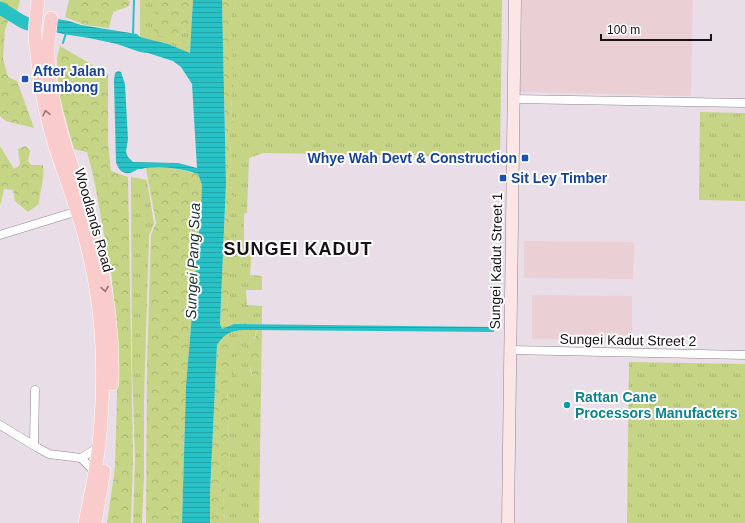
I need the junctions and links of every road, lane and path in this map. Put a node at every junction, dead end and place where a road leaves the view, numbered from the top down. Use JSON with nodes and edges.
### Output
{"nodes":[{"id":1,"x":38,"y":0,"type":"edge"},
{"id":2,"x":515,"y":0,"type":"edge"},
{"id":3,"x":51,"y":18,"type":"dead end"},
{"id":4,"x":514,"y":99,"type":"junction"},
{"id":5,"x":745,"y":103,"type":"edge"},
{"id":6,"x":78,"y":212,"type":"junction"},
{"id":7,"x":0,"y":235,"type":"edge"},
{"id":8,"x":510,"y":350,"type":"junction"},
{"id":9,"x":745,"y":355,"type":"edge"},
{"id":10,"x":35,"y":390,"type":"dead end"},
{"id":11,"x":0,"y":425,"type":"edge"},
{"id":12,"x":99,"y":443,"type":"junction"},
{"id":13,"x":34,"y":445,"type":"junction"},
{"id":14,"x":81,"y":458,"type":"junction"},
{"id":15,"x":94,"y":476,"type":"junction"},
{"id":16,"x":85,"y":523,"type":"edge"},
{"id":17,"x":95,"y":523,"type":"edge"},
{"id":18,"x":508,"y":523,"type":"edge"}],
"edges":[{"from":6,"to":1,"type":"main road","name":"Woodlands Road","one_way":true},
{"from":2,"to":4,"type":"street","name":"Sungei Kadut Street 1"},
{"from":3,"to":17,"type":"main road","name":"Woodlands Road","one_way":true},
{"from":4,"to":5,"type":"street"},
{"from":4,"to":8,"type":"street","name":"Sungei Kadut Street 1"},
{"from":6,"to":7,"type":"street"},
{"from":6,"to":12,"type":"main road","name":"Woodlands Road"},
{"from":8,"to":9,"type":"street","name":"Sungei Kadut Street 2"},
{"from":8,"to":18,"type":"street","name":"Sungei Kadut Street 1"},
{"from":10,"to":13,"type":"street"},
{"from":11,"to":13,"type":"street"},
{"from":12,"to":14,"type":"street"},
{"from":12,"to":15,"type":"main road","name":"Woodlands Road"},
{"from":13,"to":14,"type":"street"},
{"from":14,"to":15,"type":"street"},
{"from":15,"to":16,"type":"main road","name":"Woodlands Road"}]}
